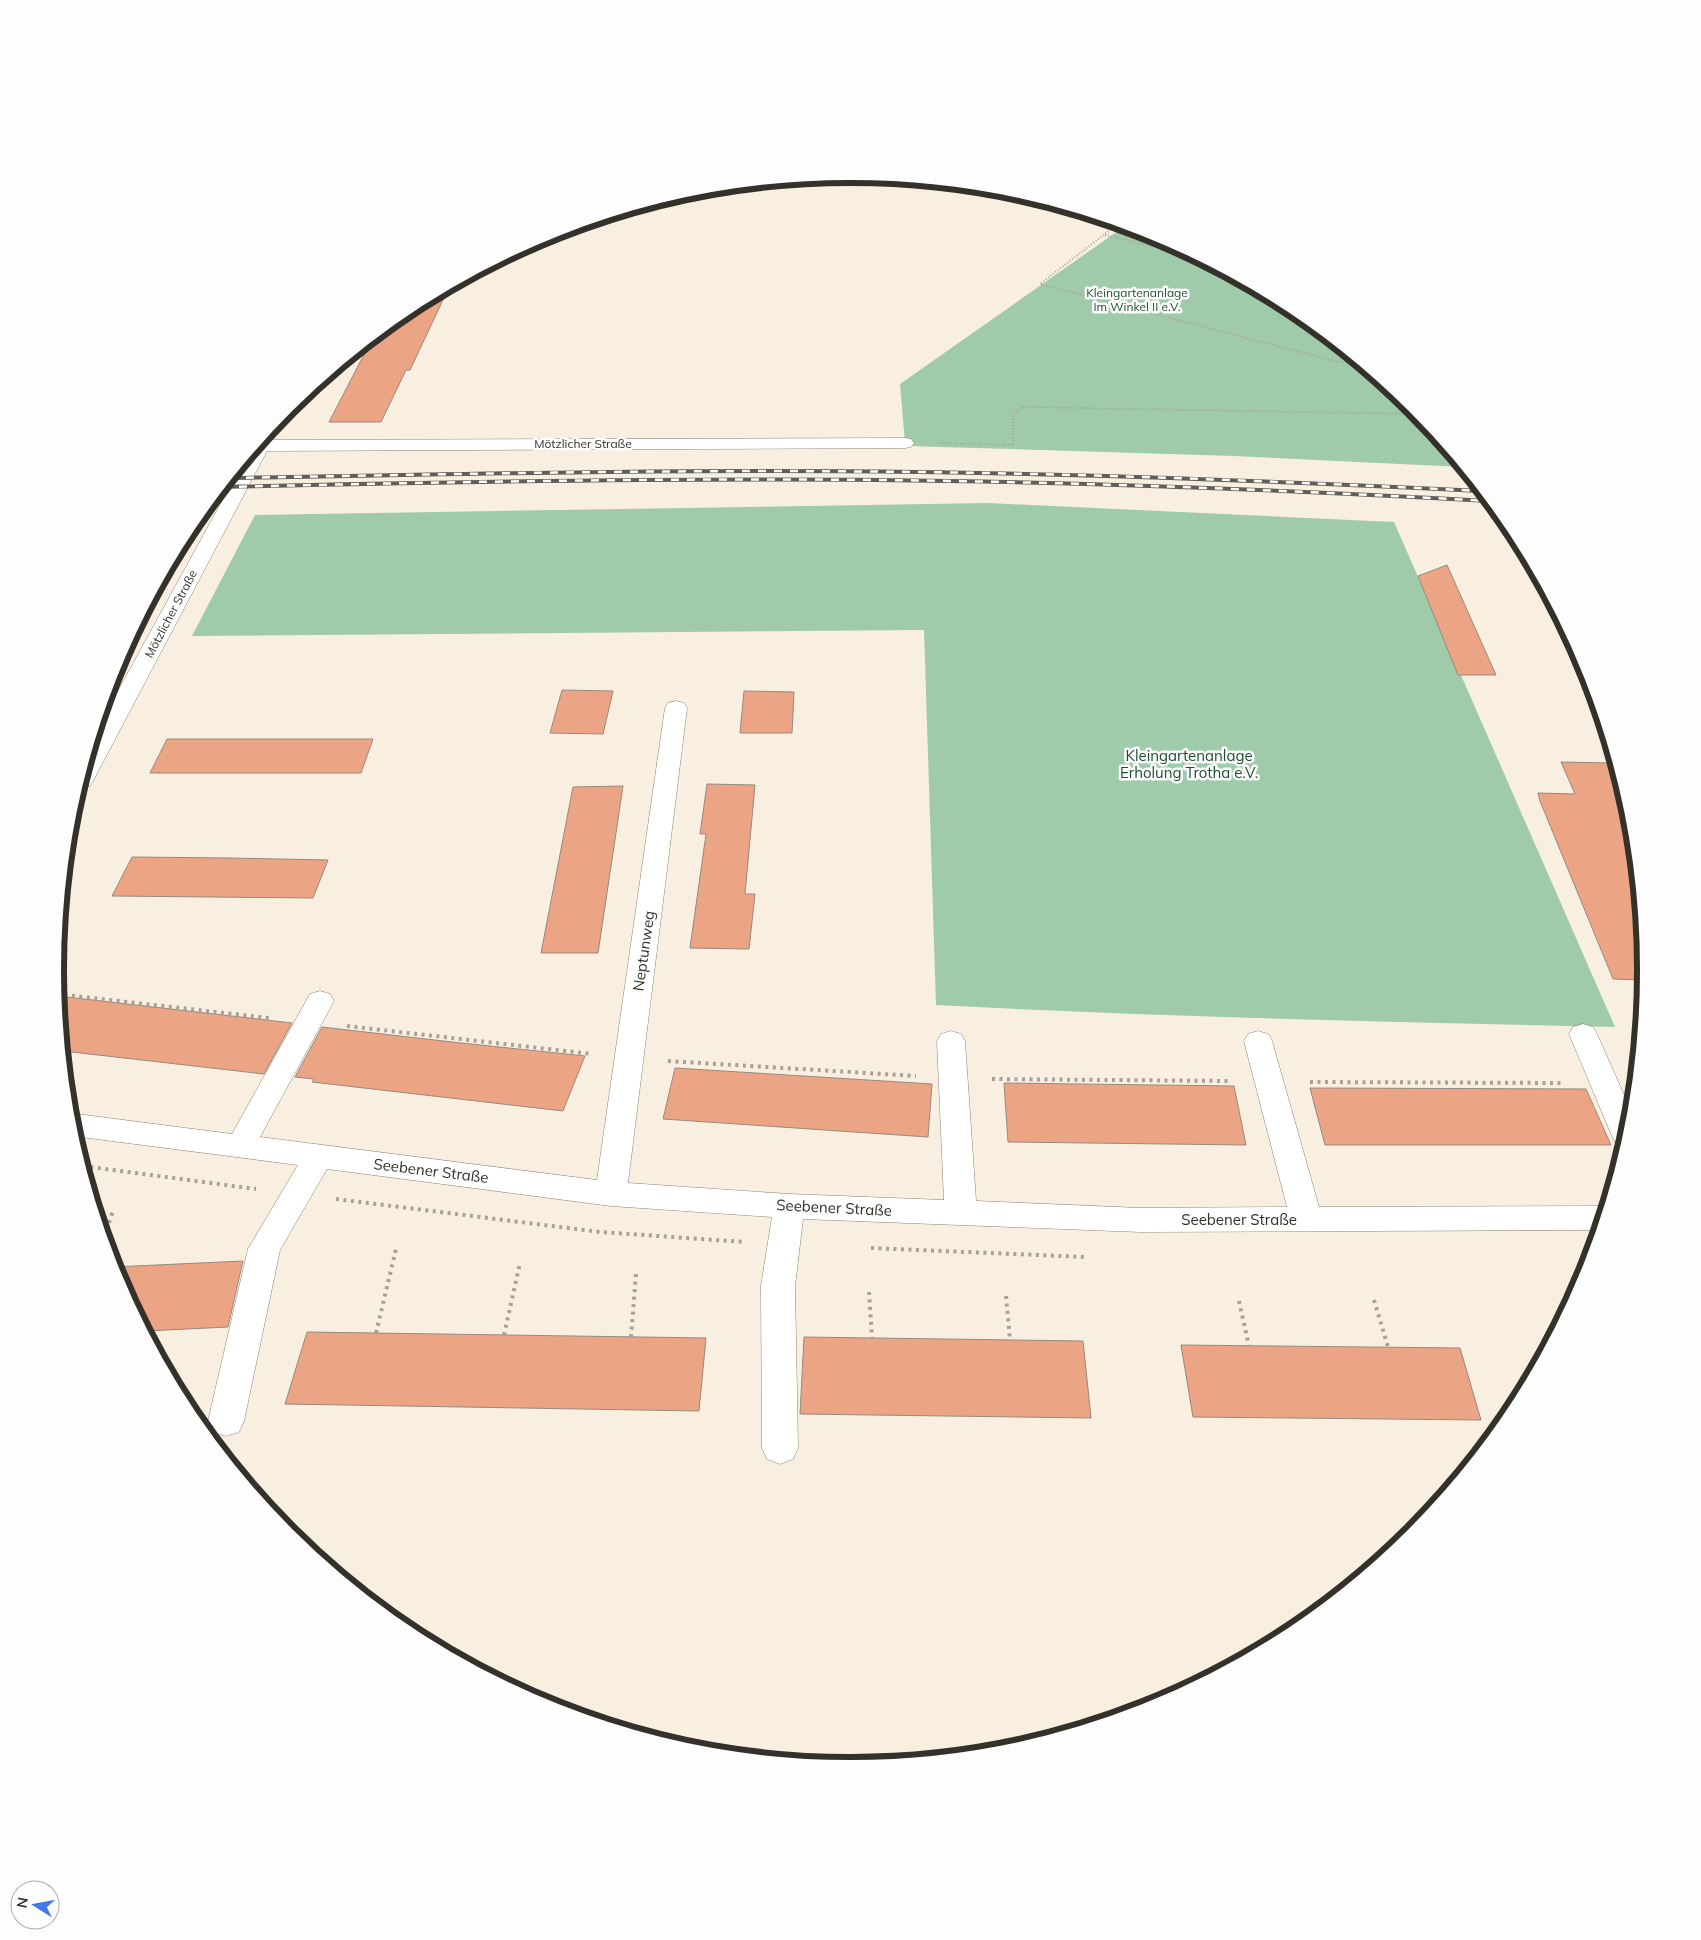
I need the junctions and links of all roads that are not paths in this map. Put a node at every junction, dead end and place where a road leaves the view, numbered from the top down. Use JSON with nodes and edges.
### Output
{"nodes":[{"id":1,"x":905,"y":443,"type":"road end"},
{"id":2,"x":264,"y":446,"type":"edge"},
{"id":3,"x":254,"y":457,"type":"edge"},
{"id":4,"x":676,"y":708,"type":"dead end"},
{"id":5,"x":95,"y":753,"type":"edge"},
{"id":6,"x":315,"y":1012,"type":"road end"},
{"id":7,"x":1583,"y":1034,"type":"dead end"},
{"id":8,"x":952,"y":1041,"type":"dead end"},
{"id":9,"x":1258,"y":1041,"type":"dead end"},
{"id":10,"x":1622,"y":1124,"type":"edge"},
{"id":11,"x":80,"y":1125,"type":"edge"},
{"id":12,"x":240,"y":1146,"type":"junction"},
{"id":13,"x":319,"y":1156,"type":"junction"},
{"id":14,"x":611,"y":1194,"type":"junction"},
{"id":15,"x":788,"y":1206,"type":"junction"},
{"id":16,"x":960,"y":1214,"type":"junction"},
{"id":17,"x":1597,"y":1218,"type":"edge"},
{"id":18,"x":1306,"y":1220,"type":"junction"},
{"id":19,"x":226,"y":1421,"type":"dead end"},
{"id":20,"x":780,"y":1448,"type":"dead end"}],
"edges":[{"from":1,"to":2,"type":"street","name":"Mötzlicher Straße"},
{"from":3,"to":5,"type":"street","name":"Mötzlicher Straße"},
{"from":4,"to":14,"type":"street","name":"Neptunweg"},
{"from":6,"to":12,"type":"street"},
{"from":7,"to":10,"type":"street"},
{"from":8,"to":16,"type":"street"},
{"from":9,"to":18,"type":"street"},
{"from":11,"to":12,"type":"street","name":"Seebener Straße"},
{"from":12,"to":13,"type":"street","name":"Seebener Straße"},
{"from":13,"to":14,"type":"street","name":"Seebener Straße"},
{"from":13,"to":19,"type":"street"},
{"from":14,"to":15,"type":"street","name":"Seebener Straße"},
{"from":15,"to":16,"type":"street","name":"Seebener Straße"},
{"from":15,"to":20,"type":"street"},
{"from":16,"to":18,"type":"street","name":"Seebener Straße"},
{"from":17,"to":18,"type":"street","name":"Seebener Straße"}]}
